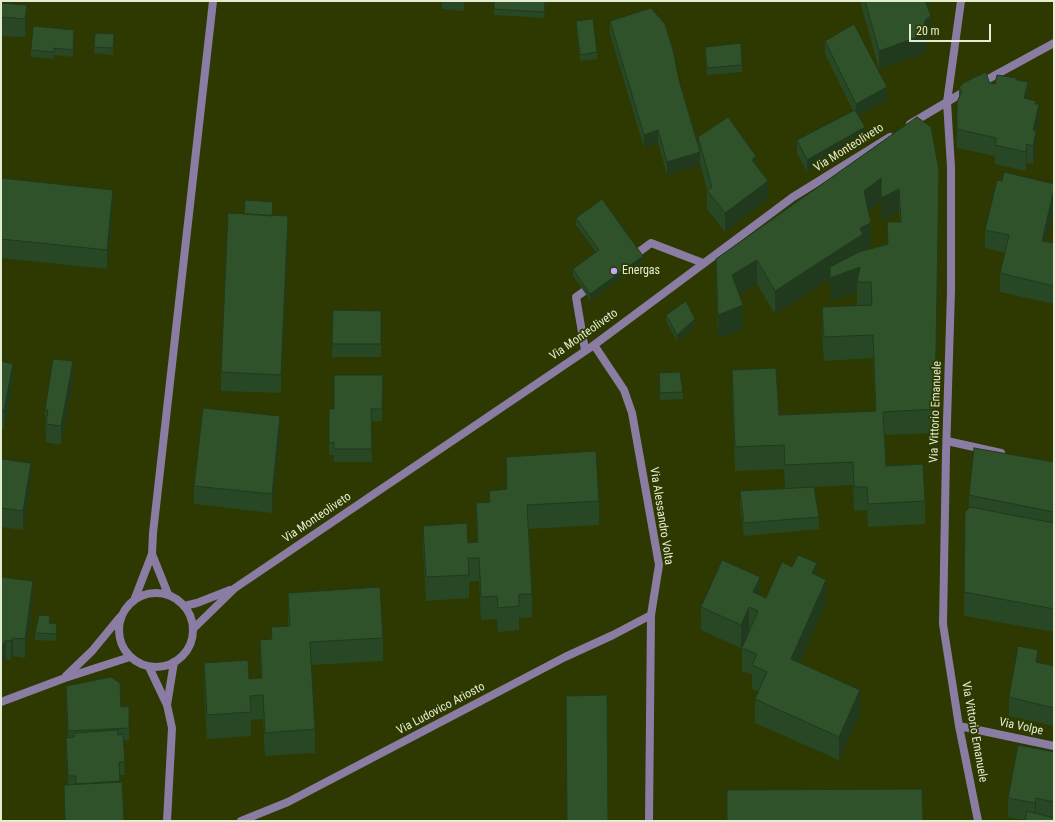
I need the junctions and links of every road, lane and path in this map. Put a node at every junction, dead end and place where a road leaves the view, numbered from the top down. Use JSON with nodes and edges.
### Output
{"nodes":[{"id":1,"x":213,"y":1,"type":"edge"},
{"id":2,"x":960,"y":1,"type":"edge"},
{"id":3,"x":1054,"y":43,"type":"edge"},
{"id":4,"x":947,"y":102,"type":"junction"},
{"id":5,"x":626,"y":261,"type":"edge"},
{"id":6,"x":703,"y":263,"type":"junction"},
{"id":7,"x":601,"y":279,"type":"edge"},
{"id":8,"x":594,"y":345,"type":"junction"},
{"id":9,"x":585,"y":350,"type":"junction"},
{"id":10,"x":947,"y":441,"type":"junction"},
{"id":11,"x":1008,"y":455,"type":"edge"},
{"id":12,"x":152,"y":554,"type":"junction"},
{"id":13,"x":235,"y":588,"type":"junction"},
{"id":14,"x":168,"y":594,"type":"junction"},
{"id":15,"x":135,"y":598,"type":"junction"},
{"id":16,"x":184,"y":606,"type":"junction"},
{"id":17,"x":122,"y":615,"type":"junction"},
{"id":18,"x":651,"y":615,"type":"junction"},
{"id":19,"x":193,"y":629,"type":"junction"},
{"id":20,"x":130,"y":657,"type":"junction"},
{"id":21,"x":174,"y":662,"type":"junction"},
{"id":22,"x":149,"y":667,"type":"junction"},
{"id":23,"x":64,"y":678,"type":"junction"},
{"id":24,"x":1,"y":702,"type":"edge"},
{"id":25,"x":167,"y":705,"type":"junction"},
{"id":26,"x":959,"y":726,"type":"junction"},
{"id":27,"x":1054,"y":746,"type":"edge"},
{"id":28,"x":167,"y":821,"type":"edge"},
{"id":29,"x":241,"y":821,"type":"edge"},
{"id":30,"x":649,"y":821,"type":"edge"},
{"id":31,"x":978,"y":821,"type":"edge"}],
"edges":[{"from":1,"to":12,"type":"street"},
{"from":2,"to":4,"type":"street","name":"Via Vittorio Emanuele"},
{"from":3,"to":4,"type":"street","name":"Via Monteoliveto"},
{"from":4,"to":6,"type":"street","name":"Via Monteoliveto"},
{"from":4,"to":10,"type":"street","name":"Via Vittorio Emanuele"},
{"from":5,"to":6,"type":"street"},
{"from":6,"to":8,"type":"street","name":"Via Monteoliveto"},
{"from":7,"to":9,"type":"street"},
{"from":8,"to":9,"type":"street","name":"Via Monteoliveto"},
{"from":8,"to":18,"type":"street","name":"Via Alessandro Volta"},
{"from":9,"to":13,"type":"street","name":"Via Monteoliveto"},
{"from":10,"to":11,"type":"street"},
{"from":10,"to":26,"type":"street","name":"Via Vittorio Emanuele"},
{"from":12,"to":14,"type":"street"},
{"from":12,"to":15,"type":"street"},
{"from":13,"to":16,"type":"street","name":"Via Monteoliveto"},
{"from":13,"to":19,"type":"street","name":"Via Monteoliveto"},
{"from":14,"to":15,"type":"street"},
{"from":14,"to":16,"type":"street"},
{"from":15,"to":17,"type":"street"},
{"from":16,"to":19,"type":"street"},
{"from":17,"to":20,"type":"street"},
{"from":17,"to":23,"type":"street"},
{"from":18,"to":29,"type":"street","name":"Via Ludovico Ariosto"},
{"from":18,"to":30,"type":"street","name":"Via Alessandro Volta"},
{"from":19,"to":21,"type":"street"},
{"from":20,"to":22,"type":"street"},
{"from":20,"to":23,"type":"street"},
{"from":21,"to":22,"type":"street"},
{"from":21,"to":25,"type":"street"},
{"from":22,"to":25,"type":"street"},
{"from":23,"to":24,"type":"street"},
{"from":25,"to":28,"type":"street"},
{"from":26,"to":27,"type":"street","name":"Via Volpe"},
{"from":26,"to":31,"type":"street","name":"Via Vittorio Emanuele"}]}
